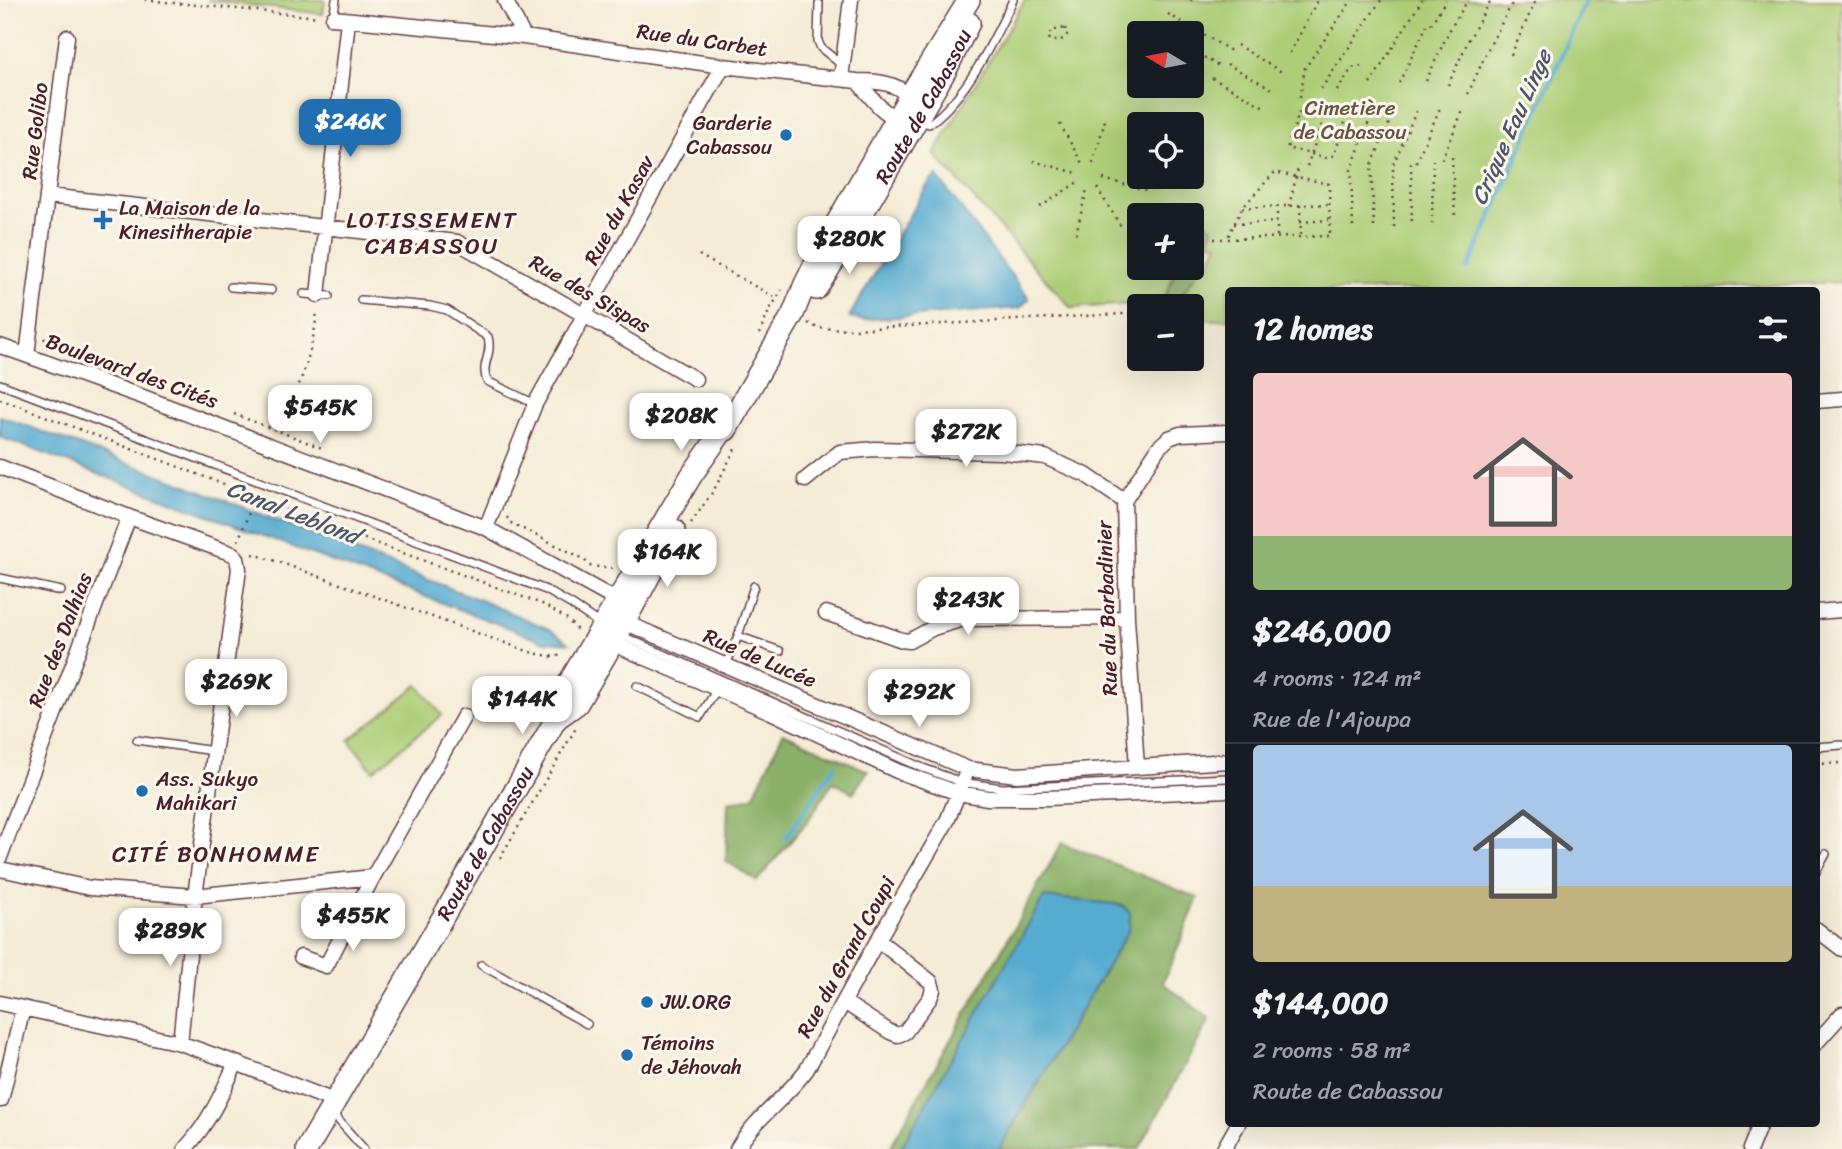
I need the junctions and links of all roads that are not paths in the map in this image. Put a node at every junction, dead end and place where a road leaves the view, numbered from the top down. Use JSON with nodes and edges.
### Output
{"nodes":[{"id":1,"x":336,"y":0,"type":"edge"},
{"id":2,"x":505,"y":0,"type":"edge"},
{"id":3,"x":851,"y":0,"type":"edge"},
{"id":4,"x":969,"y":0,"type":"edge"},
{"id":5,"x":980,"y":0,"type":"edge"},
{"id":6,"x":1013,"y":0,"type":"edge"},
{"id":7,"x":819,"y":4,"type":"dead end"},
{"id":8,"x":341,"y":19,"type":"junction"},
{"id":9,"x":67,"y":37,"type":"dead end"},
{"id":10,"x":524,"y":37,"type":"junction"},
{"id":11,"x":723,"y":66,"type":"junction"},
{"id":12,"x":841,"y":72,"type":"junction"},
{"id":13,"x":857,"y":81,"type":"junction"},
{"id":14,"x":909,"y":97,"type":"junction"},
{"id":15,"x":907,"y":120,"type":"junction"},
{"id":16,"x":48,"y":196,"type":"junction"},
{"id":17,"x":324,"y":228,"type":"junction"},
{"id":18,"x":231,"y":287,"type":"dead end"},
{"id":19,"x":271,"y":290,"type":"dead end"},
{"id":20,"x":317,"y":295,"type":"road end"},
{"id":21,"x":361,"y":300,"type":"dead end"},
{"id":22,"x":584,"y":314,"type":"junction"},
{"id":23,"x":0,"y":346,"type":"edge"},
{"id":24,"x":27,"y":355,"type":"junction"},
{"id":25,"x":695,"y":379,"type":"dead end"},
{"id":26,"x":0,"y":384,"type":"edge"},
{"id":27,"x":1842,"y":399,"type":"edge"},
{"id":28,"x":1820,"y":401,"type":"edge"},
{"id":29,"x":535,"y":404,"type":"junction"},
{"id":30,"x":1225,"y":432,"type":"edge"},
{"id":31,"x":0,"y":467,"type":"edge"},
{"id":32,"x":805,"y":480,"type":"dead end"},
{"id":33,"x":1124,"y":500,"type":"junction"},
{"id":34,"x":129,"y":517,"type":"junction"},
{"id":35,"x":486,"y":528,"type":"junction"},
{"id":36,"x":0,"y":578,"type":"edge"},
{"id":37,"x":754,"y":586,"type":"dead end"},
{"id":38,"x":61,"y":591,"type":"dead end"},
{"id":39,"x":1842,"y":610,"type":"edge"},
{"id":40,"x":1820,"y":612,"type":"edge"},
{"id":41,"x":826,"y":613,"type":"dead end"},
{"id":42,"x":1126,"y":618,"type":"junction"},
{"id":43,"x":617,"y":623,"type":"junction"},
{"id":44,"x":738,"y":636,"type":"junction"},
{"id":45,"x":780,"y":651,"type":"dead end"},
{"id":46,"x":725,"y":666,"type":"junction"},
{"id":47,"x":636,"y":686,"type":"dead end"},
{"id":48,"x":718,"y":688,"type":"junction"},
{"id":49,"x":464,"y":716,"type":"dead end"},
{"id":50,"x":136,"y":740,"type":"dead end"},
{"id":51,"x":1842,"y":745,"type":"edge"},
{"id":52,"x":1820,"y":747,"type":"edge"},
{"id":53,"x":214,"y":751,"type":"junction"},
{"id":54,"x":1225,"y":761,"type":"edge"},
{"id":55,"x":1136,"y":767,"type":"junction"},
{"id":56,"x":1225,"y":778,"type":"edge"},
{"id":57,"x":963,"y":781,"type":"junction"},
{"id":58,"x":1225,"y":790,"type":"edge"},
{"id":59,"x":1826,"y":854,"type":"dead end"},
{"id":60,"x":0,"y":857,"type":"edge"},
{"id":61,"x":1820,"y":865,"type":"edge"},
{"id":62,"x":0,"y":869,"type":"edge"},
{"id":63,"x":373,"y":877,"type":"junction"},
{"id":64,"x":195,"y":897,"type":"junction"},
{"id":65,"x":1820,"y":932,"type":"edge"},
{"id":66,"x":878,"y":940,"type":"junction"},
{"id":67,"x":1842,"y":949,"type":"edge"},
{"id":68,"x":301,"y":957,"type":"dead end"},
{"id":69,"x":481,"y":965,"type":"dead end"},
{"id":70,"x":844,"y":1002,"type":"junction"},
{"id":71,"x":0,"y":1003,"type":"edge"},
{"id":72,"x":23,"y":1008,"type":"junction"},
{"id":73,"x":1842,"y":1014,"type":"edge"},
{"id":74,"x":587,"y":1024,"type":"dead end"},
{"id":75,"x":1820,"y":1039,"type":"edge"},
{"id":76,"x":180,"y":1044,"type":"junction"},
{"id":77,"x":236,"y":1063,"type":"junction"},
{"id":78,"x":1,"y":1100,"type":"edge"},
{"id":79,"x":332,"y":1105,"type":"junction"},
{"id":80,"x":1236,"y":1127,"type":"edge"},
{"id":81,"x":1759,"y":1127,"type":"edge"},
{"id":82,"x":185,"y":1149,"type":"edge"},
{"id":83,"x":307,"y":1149,"type":"edge"},
{"id":84,"x":364,"y":1149,"type":"edge"},
{"id":85,"x":737,"y":1149,"type":"edge"},
{"id":86,"x":1224,"y":1149,"type":"edge"},
{"id":87,"x":1751,"y":1149,"type":"edge"}],
"edges":[{"from":1,"to":8,"type":"lane"},
{"from":2,"to":10,"type":"street"},
{"from":3,"to":12,"type":"street"},
{"from":4,"to":14,"type":"main road","name":"Route de Cabassou"},
{"from":5,"to":15,"type":"main road","name":"Route de Cabassou"},
{"from":6,"to":15,"type":"lane"},
{"from":7,"to":12,"type":"lane"},
{"from":8,"to":10,"type":"street","name":"Rue du Carbet"},
{"from":8,"to":17,"type":"street"},
{"from":9,"to":16,"type":"street","name":"Rue Golibo"},
{"from":10,"to":11,"type":"street","name":"Rue du Carbet"},
{"from":11,"to":12,"type":"street","name":"Rue du Carbet"},
{"from":11,"to":22,"type":"street","name":"Rue du Kasav"},
{"from":12,"to":13,"type":"street","name":"Rue du Carbet"},
{"from":13,"to":14,"type":"street","name":"Rue du Carbet"},
{"from":13,"to":15,"type":"street"},
{"from":14,"to":15,"type":"main road","name":"Route de Cabassou"},
{"from":15,"to":43,"type":"main road","name":"Route de Cabassou"},
{"from":16,"to":17,"type":"street","name":"Rue des Sispas"},
{"from":16,"to":24,"type":"street","name":"Rue Golibo"},
{"from":17,"to":20,"type":"street"},
{"from":17,"to":22,"type":"street","name":"Rue des Sispas"},
{"from":18,"to":19,"type":"lane"},
{"from":21,"to":29,"type":"lane"},
{"from":22,"to":25,"type":"street","name":"Rue des Sispas"},
{"from":22,"to":29,"type":"street","name":"Rue du Kasav"},
{"from":23,"to":24,"type":"street","name":"Boulevard des Cités"},
{"from":24,"to":35,"type":"street","name":"Boulevard des Cités"},
{"from":26,"to":43,"type":"lane"},
{"from":27,"to":28,"type":"street"},
{"from":29,"to":35,"type":"street","name":"Rue du Kasav"},
{"from":30,"to":33,"type":"street","name":"Rue du Barbadinier"},
{"from":31,"to":34,"type":"street"},
{"from":32,"to":33,"type":"street"},
{"from":33,"to":42,"type":"street","name":"Rue du Barbadinier"},
{"from":34,"to":53,"type":"street"},
{"from":34,"to":60,"type":"street","name":"Rue des Dalhias"},
{"from":35,"to":43,"type":"street","name":"Boulevard des Cités"},
{"from":36,"to":38,"type":"lane"},
{"from":37,"to":44,"type":"lane"},
{"from":39,"to":40,"type":"street"},
{"from":41,"to":42,"type":"street"},
{"from":42,"to":55,"type":"street","name":"Rue du Barbadinier"},
{"from":43,"to":46,"type":"street","name":"Rue de Lucée"},
{"from":43,"to":48,"type":"street"},
{"from":43,"to":57,"type":"lane"},
{"from":43,"to":79,"type":"main road","name":"Route de Cabassou"},
{"from":44,"to":45,"type":"lane"},
{"from":44,"to":46,"type":"lane"},
{"from":46,"to":57,"type":"street","name":"Rue de Lucée"},
{"from":47,"to":48,"type":"lane"},
{"from":48,"to":57,"type":"street"},
{"from":49,"to":63,"type":"street"},
{"from":50,"to":53,"type":"lane"},
{"from":51,"to":52,"type":"lane"},
{"from":53,"to":64,"type":"street"},
{"from":54,"to":55,"type":"street","name":"Rue de Lucée"},
{"from":55,"to":57,"type":"street","name":"Rue de Lucée"},
{"from":56,"to":57,"type":"lane"},
{"from":57,"to":58,"type":"street"},
{"from":57,"to":66,"type":"street","name":"Rue du Grand Coupi"},
{"from":59,"to":61,"type":"lane"},
{"from":62,"to":64,"type":"street"},
{"from":63,"to":64,"type":"street"},
{"from":63,"to":68,"type":"street"},
{"from":64,"to":76,"type":"street"},
{"from":65,"to":67,"type":"street"},
{"from":66,"to":70,"type":"street","name":"Rue du Grand Coupi"},
{"from":66,"to":70,"type":"street"},
{"from":69,"to":74,"type":"lane"},
{"from":70,"to":85,"type":"street","name":"Rue du Grand Coupi"},
{"from":71,"to":72,"type":"street"},
{"from":72,"to":76,"type":"street"},
{"from":72,"to":78,"type":"street"},
{"from":73,"to":75,"type":"street"},
{"from":76,"to":77,"type":"street"},
{"from":77,"to":79,"type":"street"},
{"from":77,"to":82,"type":"street"},
{"from":79,"to":83,"type":"main road","name":"Route de Cabassou"},
{"from":79,"to":84,"type":"lane"},
{"from":80,"to":86,"type":"street"},
{"from":81,"to":87,"type":"street"}]}
